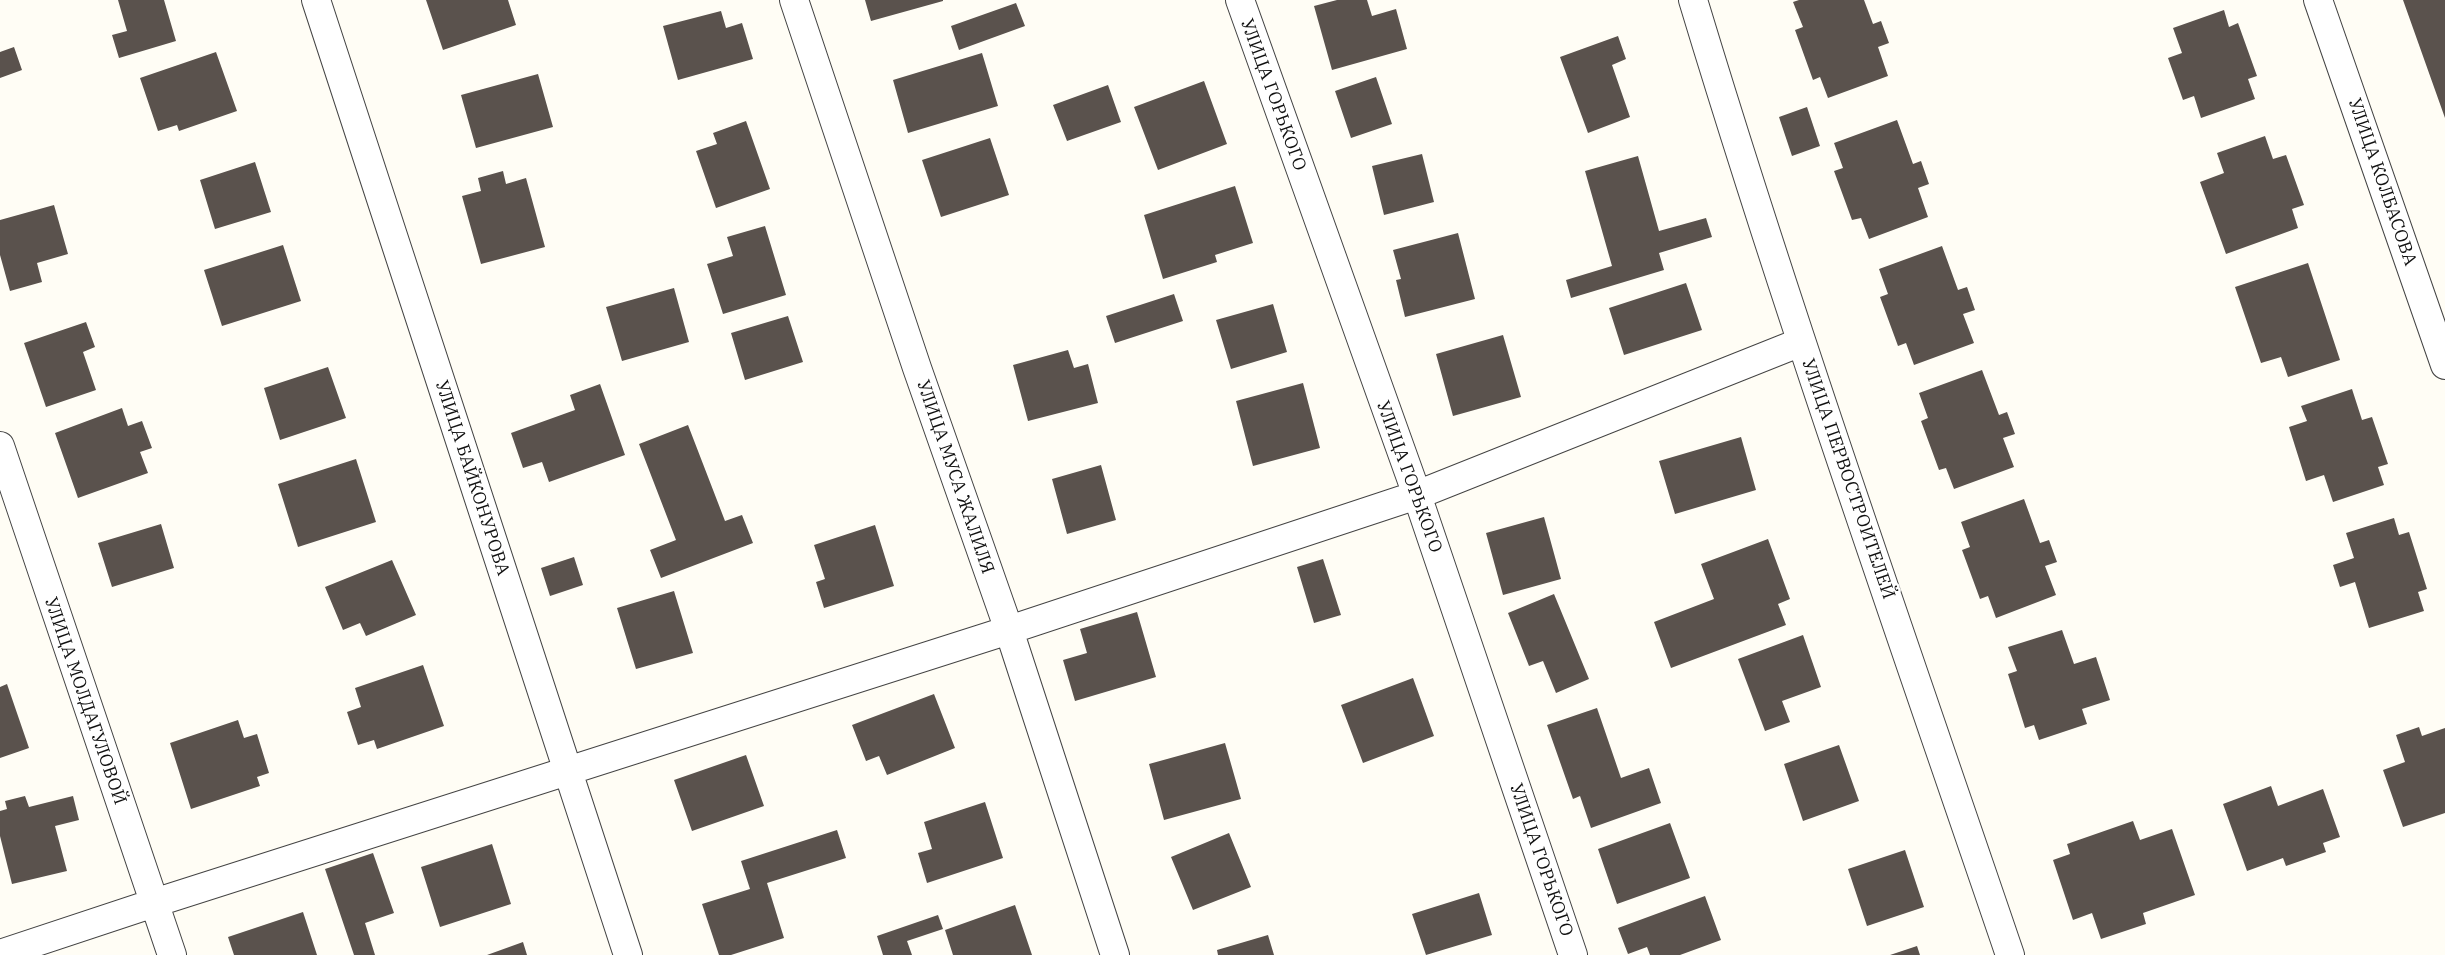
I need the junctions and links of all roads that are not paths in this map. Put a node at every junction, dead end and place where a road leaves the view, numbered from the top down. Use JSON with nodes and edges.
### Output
{"nodes":[{"id":1,"x":316,"y":0,"type":"edge"},
{"id":2,"x":794,"y":0,"type":"edge"},
{"id":3,"x":1240,"y":0,"type":"edge"},
{"id":4,"x":1693,"y":0,"type":"edge"},
{"id":5,"x":2318,"y":0,"type":"edge"},
{"id":6,"x":1801,"y":342,"type":"junction"},
{"id":7,"x":2445,"y":365,"type":"edge"},
{"id":8,"x":0,"y":446,"type":"edge"},
{"id":9,"x":1416,"y":495,"type":"junction"},
{"id":10,"x":1009,"y":630,"type":"junction"},
{"id":11,"x":568,"y":770,"type":"junction"},
{"id":12,"x":154,"y":903,"type":"junction"},
{"id":13,"x":0,"y":954,"type":"edge"},
{"id":14,"x":172,"y":955,"type":"edge"},
{"id":15,"x":628,"y":955,"type":"edge"},
{"id":16,"x":1115,"y":955,"type":"edge"},
{"id":17,"x":1573,"y":955,"type":"edge"},
{"id":18,"x":2010,"y":955,"type":"edge"}],
"edges":[{"from":1,"to":11,"type":"street","name":"УЛИЦА БАЙКОНУРОВА"},
{"from":2,"to":10,"type":"street","name":"УЛИЦА МУСА ЖАЛИЛЯ"},
{"from":3,"to":9,"type":"street","name":"УЛИЦА ГОРЬКОГО"},
{"from":4,"to":6,"type":"street","name":"УЛИЦА ПЕРВОСТРОИТЕЛЕЙ"},
{"from":5,"to":7,"type":"street","name":"УЛИЦА КОЛБАСОВА"},
{"from":6,"to":9,"type":"street"},
{"from":6,"to":18,"type":"street","name":"УЛИЦА ПЕРВОСТРОИТЕЛЕЙ"},
{"from":8,"to":12,"type":"street","name":"УЛИЦА МОЛДАГУЛОВОЙ"},
{"from":9,"to":10,"type":"street"},
{"from":9,"to":17,"type":"street","name":"УЛИЦА ГОРЬКОГО"},
{"from":10,"to":11,"type":"street"},
{"from":10,"to":16,"type":"street","name":"УЛИЦА МУСА ЖАЛИЛЯ"},
{"from":11,"to":12,"type":"street"},
{"from":11,"to":15,"type":"street","name":"УЛИЦА БАЙКОНУРОВА"},
{"from":12,"to":13,"type":"street"},
{"from":12,"to":14,"type":"street","name":"УЛИЦА МОЛДАГУЛОВОЙ"}]}
